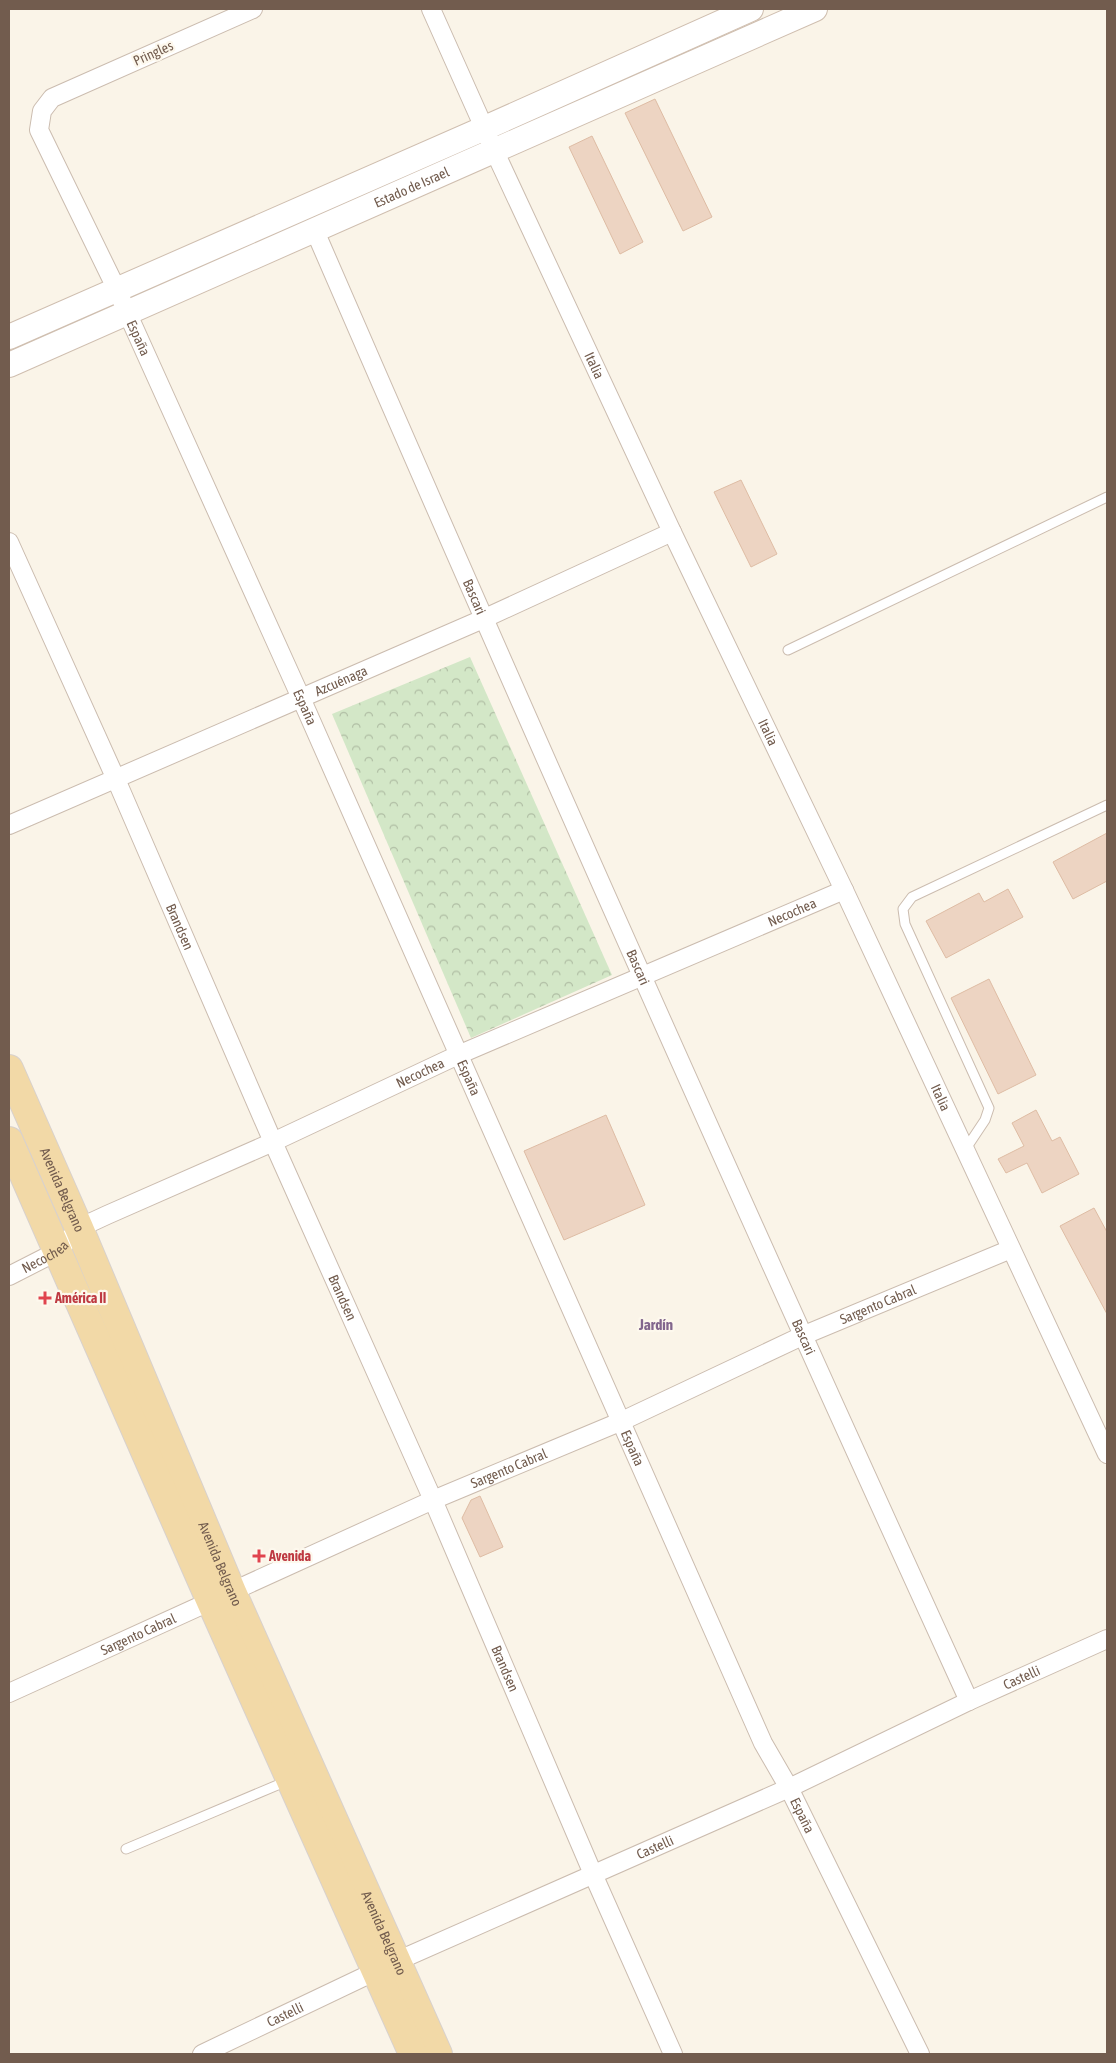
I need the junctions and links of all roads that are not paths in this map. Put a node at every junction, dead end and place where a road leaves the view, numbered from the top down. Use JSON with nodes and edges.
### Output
{"nodes":[{"id":1,"x":253,"y":9,"type":"edge"},
{"id":2,"x":431,"y":9,"type":"edge"},
{"id":3,"x":751,"y":9,"type":"edge"},
{"id":4,"x":815,"y":9,"type":"edge"},
{"id":5,"x":724,"y":14,"type":"edge"},
{"id":6,"x":737,"y":44,"type":"junction"},
{"id":7,"x":52,"y":98,"type":"joint"},
{"id":8,"x":485,"y":128,"type":"junction"},
{"id":9,"x":494,"y":150,"type":"junction"},
{"id":10,"x":315,"y":231,"type":"junction"},
{"id":11,"x":117,"y":290,"type":"junction"},
{"id":12,"x":127,"y":312,"type":"junction"},
{"id":13,"x":9,"y":337,"type":"edge"},
{"id":14,"x":9,"y":365,"type":"edge"},
{"id":15,"x":1107,"y":497,"type":"edge"},
{"id":16,"x":672,"y":532,"type":"junction"},
{"id":17,"x":9,"y":542,"type":"edge"},
{"id":18,"x":482,"y":619,"type":"junction"},
{"id":19,"x":788,"y":650,"type":"dead end"},
{"id":20,"x":301,"y":698,"type":"junction"},
{"id":21,"x":115,"y":777,"type":"junction"},
{"id":22,"x":1107,"y":805,"type":"edge"},
{"id":23,"x":9,"y":824,"type":"edge"},
{"id":24,"x":844,"y":890,"type":"junction"},
{"id":25,"x":643,"y":977,"type":"junction"},
{"id":26,"x":458,"y":1055,"type":"junction"},
{"id":27,"x":9,"y":1070,"type":"edge"},
{"id":28,"x":9,"y":1141,"type":"edge"},
{"id":29,"x":273,"y":1142,"type":"junction"},
{"id":30,"x":965,"y":1150,"type":"junction"},
{"id":31,"x":80,"y":1228,"type":"junction"},
{"id":32,"x":1011,"y":1249,"type":"junction"},
{"id":33,"x":58,"y":1251,"type":"junction"},
{"id":34,"x":9,"y":1276,"type":"edge"},
{"id":35,"x":802,"y":1336,"type":"junction"},
{"id":36,"x":622,"y":1420,"type":"junction"},
{"id":37,"x":1107,"y":1454,"type":"edge"},
{"id":38,"x":433,"y":1500,"type":"junction"},
{"id":39,"x":221,"y":1597,"type":"junction"},
{"id":40,"x":1107,"y":1639,"type":"edge"},
{"id":41,"x":9,"y":1692,"type":"edge"},
{"id":42,"x":969,"y":1701,"type":"junction"},
{"id":43,"x":290,"y":1780,"type":"junction"},
{"id":44,"x":790,"y":1788,"type":"junction"},
{"id":45,"x":126,"y":1849,"type":"dead end"},
{"id":46,"x":593,"y":1874,"type":"junction"},
{"id":47,"x":386,"y":1967,"type":"junction"},
{"id":48,"x":202,"y":2054,"type":"edge"},
{"id":49,"x":413,"y":2054,"type":"edge"},
{"id":50,"x":438,"y":2054,"type":"edge"},
{"id":51,"x":673,"y":2054,"type":"edge"},
{"id":52,"x":920,"y":2054,"type":"edge"}],
"edges":[{"from":1,"to":7,"type":"street","name":"Pringles"},
{"from":2,"to":8,"type":"street","name":"Italia"},
{"from":3,"to":5,"type":"main road","name":"Estado de Israel"},
{"from":4,"to":6,"type":"main road","name":"Estado de Israel"},
{"from":5,"to":6,"type":"street"},
{"from":5,"to":8,"type":"main road","name":"Estado de Israel"},
{"from":6,"to":9,"type":"main road","name":"Estado de Israel"},
{"from":7,"to":11,"type":"street","name":"España"},
{"from":8,"to":9,"type":"street","name":"Italia"},
{"from":8,"to":11,"type":"main road","name":"Estado de Israel"},
{"from":9,"to":10,"type":"main road","name":"Estado de Israel"},
{"from":9,"to":16,"type":"street","name":"Italia"},
{"from":10,"to":12,"type":"main road","name":"Estado de Israel"},
{"from":10,"to":18,"type":"street","name":"Bascari"},
{"from":11,"to":12,"type":"street","name":"España"},
{"from":11,"to":13,"type":"main road","name":"Estado de Israel"},
{"from":12,"to":14,"type":"main road","name":"Estado de Israel"},
{"from":12,"to":20,"type":"street","name":"España"},
{"from":15,"to":19,"type":"lane"},
{"from":16,"to":18,"type":"street","name":"Azcuénaga"},
{"from":16,"to":24,"type":"street","name":"Italia"},
{"from":17,"to":21,"type":"street","name":"Brandsen"},
{"from":18,"to":20,"type":"street","name":"Azcuénaga"},
{"from":18,"to":25,"type":"street","name":"Bascari"},
{"from":20,"to":21,"type":"street","name":"Azcuénaga"},
{"from":20,"to":26,"type":"street","name":"España"},
{"from":21,"to":23,"type":"street","name":"Azcuénaga"},
{"from":21,"to":29,"type":"street","name":"Brandsen"},
{"from":22,"to":30,"type":"lane"},
{"from":24,"to":25,"type":"street","name":"Necochea"},
{"from":24,"to":30,"type":"street","name":"Italia"},
{"from":25,"to":26,"type":"street","name":"Necochea"},
{"from":25,"to":35,"type":"street","name":"Bascari"},
{"from":26,"to":29,"type":"street","name":"Necochea"},
{"from":26,"to":36,"type":"street","name":"España"},
{"from":27,"to":31,"type":"main road","name":"Avenida Belgrano"},
{"from":28,"to":33,"type":"main road","name":"Avenida Belgrano"},
{"from":29,"to":31,"type":"street","name":"Necochea"},
{"from":29,"to":38,"type":"street","name":"Brandsen"},
{"from":30,"to":32,"type":"street","name":"Italia"},
{"from":31,"to":33,"type":"street","name":"Necochea"},
{"from":31,"to":39,"type":"main road","name":"Avenida Belgrano"},
{"from":32,"to":35,"type":"street","name":"Sargento Cabral"},
{"from":32,"to":37,"type":"street","name":"Italia"},
{"from":33,"to":34,"type":"street","name":"Necochea"},
{"from":33,"to":39,"type":"main road","name":"Avenida Belgrano"},
{"from":35,"to":36,"type":"street","name":"Sargento Cabral"},
{"from":35,"to":42,"type":"street","name":"Bascari"},
{"from":36,"to":38,"type":"street","name":"Sargento Cabral"},
{"from":36,"to":44,"type":"street","name":"España"},
{"from":38,"to":39,"type":"street","name":"Sargento Cabral"},
{"from":38,"to":46,"type":"street","name":"Brandsen"},
{"from":39,"to":41,"type":"street","name":"Sargento Cabral"},
{"from":39,"to":43,"type":"main road","name":"Avenida Belgrano"},
{"from":39,"to":47,"type":"main road","name":"Avenida Belgrano"},
{"from":40,"to":42,"type":"street","name":"Castelli"},
{"from":42,"to":44,"type":"street","name":"Castelli"},
{"from":43,"to":45,"type":"lane"},
{"from":43,"to":47,"type":"main road","name":"Avenida Belgrano"},
{"from":44,"to":46,"type":"street","name":"Castelli"},
{"from":44,"to":52,"type":"street","name":"España"},
{"from":46,"to":47,"type":"street","name":"Castelli"},
{"from":46,"to":51,"type":"street","name":"Brandsen"},
{"from":47,"to":48,"type":"street","name":"Castelli"},
{"from":47,"to":49,"type":"main road","name":"Avenida Belgrano"},
{"from":47,"to":50,"type":"main road","name":"Avenida Belgrano"}]}
